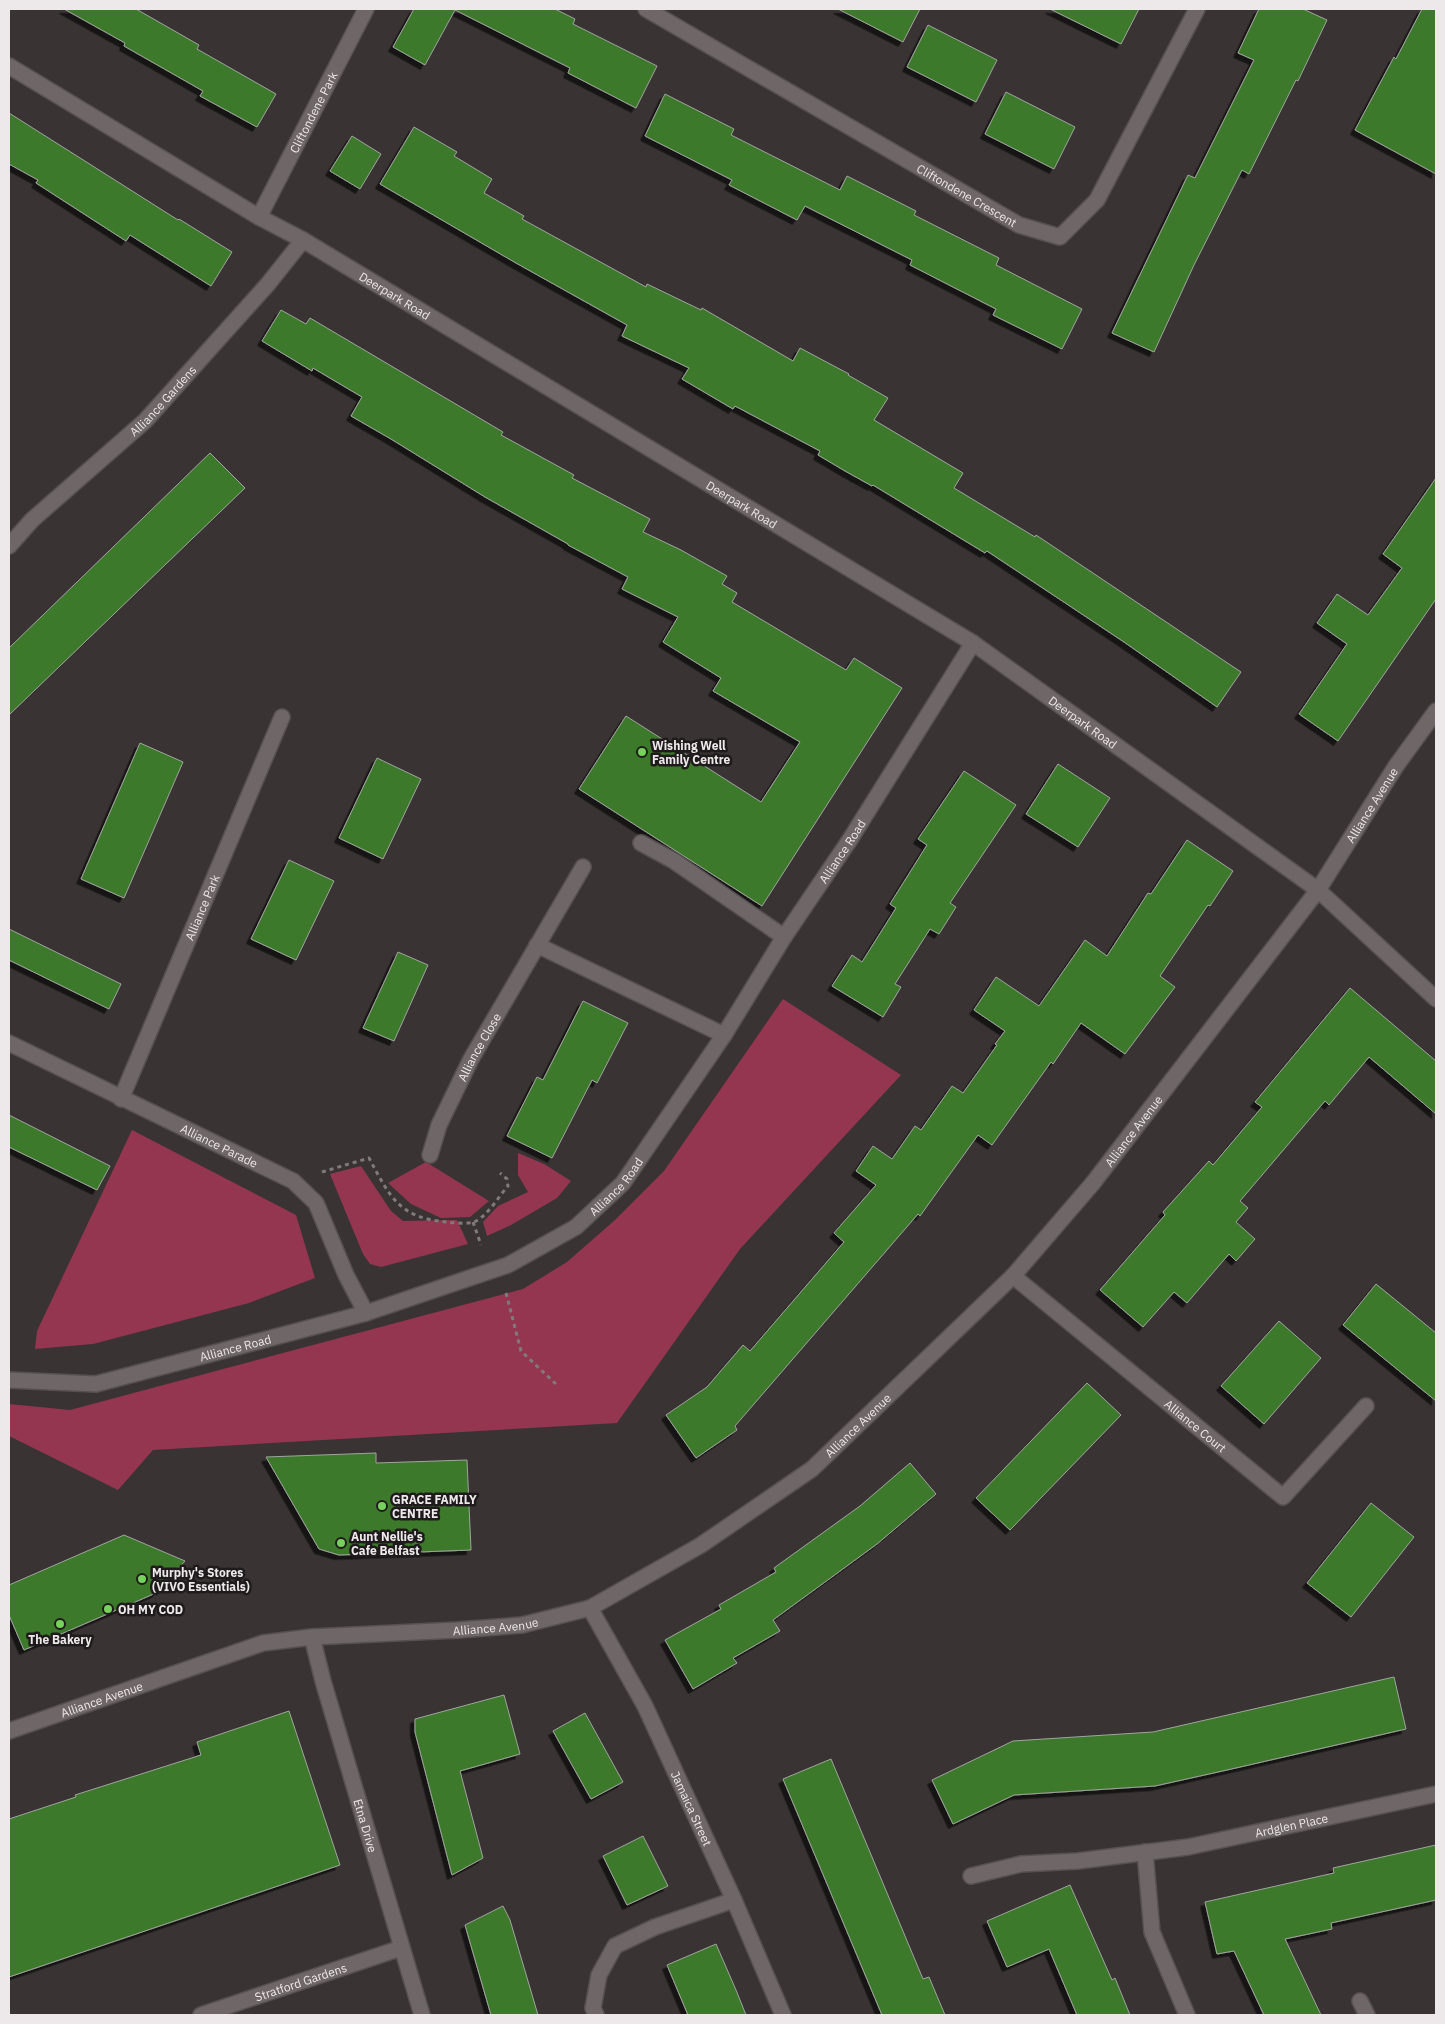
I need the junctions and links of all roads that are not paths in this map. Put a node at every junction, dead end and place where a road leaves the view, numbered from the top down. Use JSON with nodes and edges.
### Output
{"nodes":[{"id":1,"x":366,"y":9,"type":"edge"},
{"id":2,"x":646,"y":9,"type":"edge"},
{"id":3,"x":1197,"y":9,"type":"edge"},
{"id":4,"x":9,"y":66,"type":"edge"},
{"id":5,"x":258,"y":217,"type":"junction"},
{"id":6,"x":303,"y":240,"type":"junction"},
{"id":7,"x":9,"y":546,"type":"edge"},
{"id":8,"x":974,"y":643,"type":"junction"},
{"id":9,"x":1436,"y":711,"type":"edge"},
{"id":10,"x":282,"y":717,"type":"dead end"},
{"id":11,"x":641,"y":842,"type":"dead end"},
{"id":12,"x":583,"y":867,"type":"dead end"},
{"id":13,"x":1318,"y":890,"type":"junction"},
{"id":14,"x":784,"y":937,"type":"junction"},
{"id":15,"x":537,"y":945,"type":"junction"},
{"id":16,"x":1436,"y":999,"type":"edge"},
{"id":17,"x":724,"y":1034,"type":"junction"},
{"id":18,"x":9,"y":1043,"type":"edge"},
{"id":19,"x":120,"y":1099,"type":"junction"},
{"id":20,"x":430,"y":1155,"type":"dead end"},
{"id":21,"x":1013,"y":1276,"type":"junction"},
{"id":22,"x":366,"y":1313,"type":"junction"},
{"id":23,"x":9,"y":1380,"type":"edge"},
{"id":24,"x":1366,"y":1406,"type":"dead end"},
{"id":25,"x":590,"y":1608,"type":"junction"},
{"id":26,"x":312,"y":1637,"type":"junction"},
{"id":27,"x":9,"y":1731,"type":"edge"},
{"id":28,"x":1436,"y":1794,"type":"edge"},
{"id":29,"x":1144,"y":1852,"type":"junction"},
{"id":30,"x":971,"y":1876,"type":"dead end"},
{"id":31,"x":734,"y":1900,"type":"junction"},
{"id":32,"x":401,"y":1948,"type":"junction"},
{"id":33,"x":1360,"y":2001,"type":"dead end"},
{"id":34,"x":201,"y":2015,"type":"edge"},
{"id":35,"x":422,"y":2015,"type":"edge"},
{"id":36,"x":596,"y":2015,"type":"edge"},
{"id":37,"x":783,"y":2015,"type":"edge"},
{"id":38,"x":1187,"y":2015,"type":"edge"},
{"id":39,"x":1367,"y":2015,"type":"edge"}],
"edges":[{"from":1,"to":5,"type":"street","name":"Cliftondene Park"},
{"from":2,"to":3,"type":"street","name":"Cliftondene Crescent"},
{"from":4,"to":5,"type":"street","name":"Deerpark Road"},
{"from":5,"to":6,"type":"street","name":"Deerpark Road"},
{"from":6,"to":7,"type":"street","name":"Alliance Gardens"},
{"from":6,"to":8,"type":"street","name":"Deerpark Road"},
{"from":8,"to":13,"type":"street","name":"Deerpark Road"},
{"from":8,"to":14,"type":"street","name":"Alliance Road"},
{"from":9,"to":13,"type":"street","name":"Alliance Avenue"},
{"from":10,"to":19,"type":"street","name":"Alliance Park"},
{"from":11,"to":14,"type":"street"},
{"from":12,"to":15,"type":"street","name":"Alliance Close"},
{"from":13,"to":16,"type":"street","name":"Deerpark Road"},
{"from":13,"to":21,"type":"street","name":"Alliance Avenue"},
{"from":14,"to":17,"type":"street","name":"Alliance Road"},
{"from":15,"to":17,"type":"street"},
{"from":15,"to":20,"type":"street","name":"Alliance Close"},
{"from":17,"to":22,"type":"street","name":"Alliance Road"},
{"from":18,"to":19,"type":"street","name":"Alliance Parade"},
{"from":19,"to":22,"type":"street","name":"Alliance Parade"},
{"from":21,"to":24,"type":"street","name":"Alliance Court"},
{"from":21,"to":25,"type":"street","name":"Alliance Avenue"},
{"from":22,"to":23,"type":"street","name":"Alliance Road"},
{"from":25,"to":26,"type":"street","name":"Alliance Avenue"},
{"from":25,"to":31,"type":"street","name":"Jamaica Street"},
{"from":26,"to":27,"type":"street","name":"Alliance Avenue"},
{"from":26,"to":32,"type":"street","name":"Etna Drive"},
{"from":28,"to":29,"type":"street","name":"Ardglen Place"},
{"from":29,"to":30,"type":"street","name":"Ardglen Place"},
{"from":29,"to":38,"type":"street"},
{"from":31,"to":36,"type":"street"},
{"from":31,"to":37,"type":"street","name":"Jamaica Street"},
{"from":32,"to":34,"type":"street","name":"Stratford Gardens"},
{"from":32,"to":35,"type":"street","name":"Etna Drive"},
{"from":33,"to":39,"type":"street"}]}
